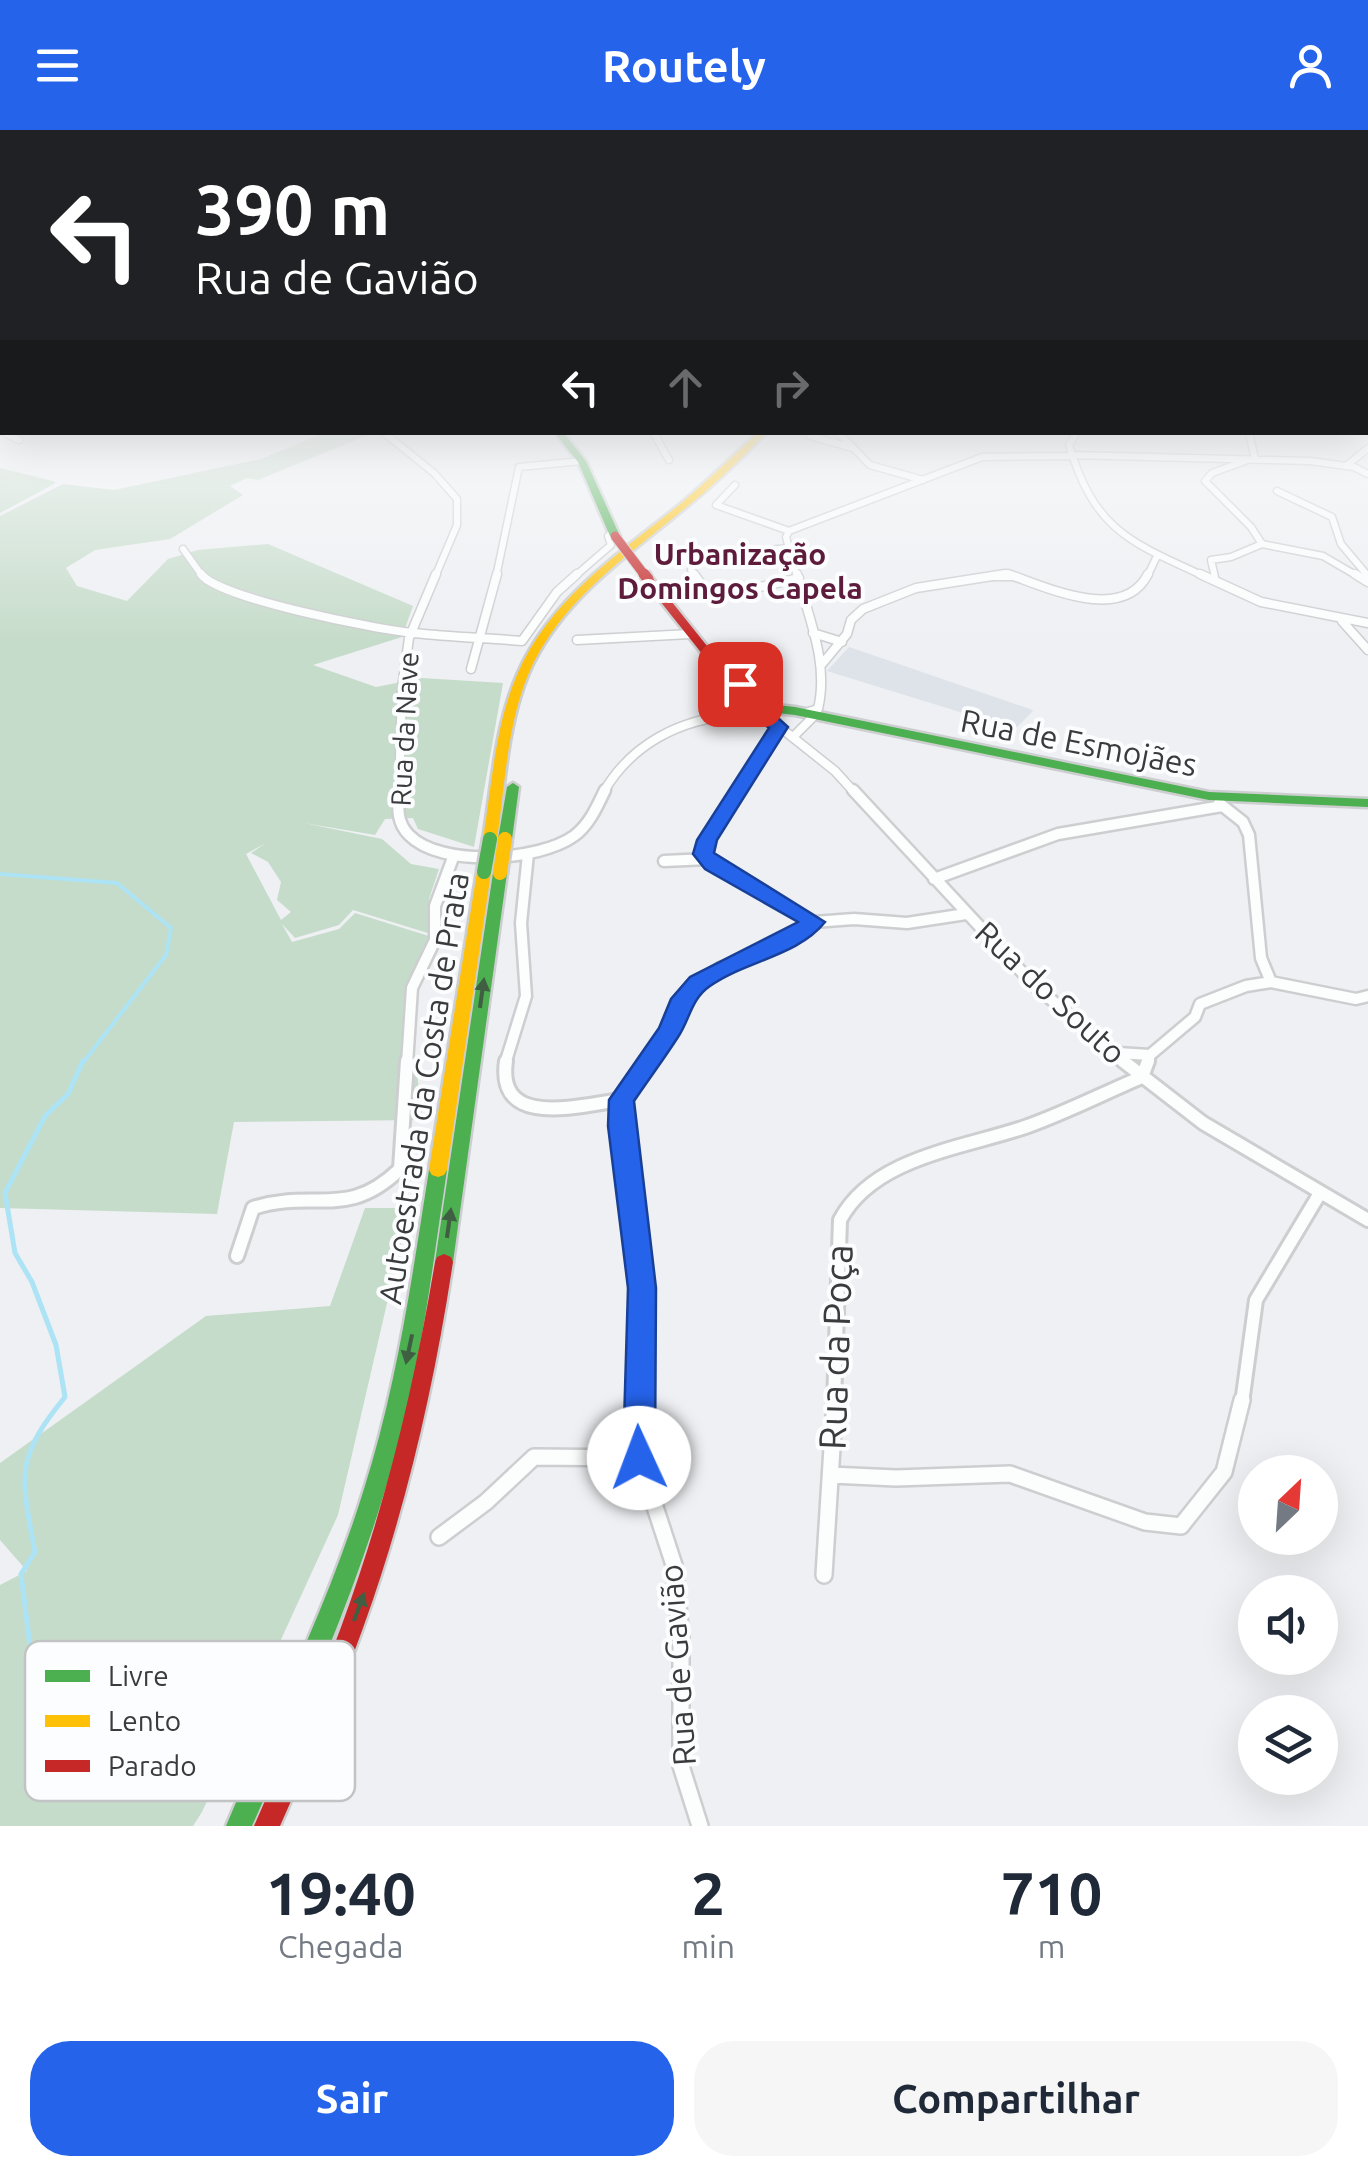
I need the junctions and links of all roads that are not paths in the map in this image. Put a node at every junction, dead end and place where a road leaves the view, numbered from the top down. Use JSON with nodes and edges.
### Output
{"nodes":[{"id":1,"x":440,"y":482,"type":"edge"},
{"id":2,"x":516,"y":482,"type":"edge"},
{"id":3,"x":591,"y":482,"type":"edge"},
{"id":4,"x":709,"y":482,"type":"edge"},
{"id":5,"x":720,"y":482,"type":"edge"},
{"id":6,"x":918,"y":482,"type":"edge"},
{"id":7,"x":1082,"y":482,"type":"edge"},
{"id":8,"x":1207,"y":482,"type":"edge"},
{"id":9,"x":735,"y":485,"type":"dead end"},
{"id":10,"x":1277,"y":491,"type":"dead end"},
{"id":11,"x":789,"y":530,"type":"junction"},
{"id":12,"x":614,"y":534,"type":"junction"},
{"id":13,"x":1262,"y":544,"type":"junction"},
{"id":14,"x":788,"y":548,"type":"junction"},
{"id":15,"x":183,"y":549,"type":"dead end"},
{"id":16,"x":1157,"y":556,"type":"junction"},
{"id":17,"x":799,"y":578,"type":"junction"},
{"id":18,"x":1215,"y":578,"type":"junction"},
{"id":19,"x":1368,"y":579,"type":"edge"},
{"id":20,"x":706,"y":592,"type":"junction"},
{"id":21,"x":660,"y":597,"type":"junction"},
{"id":22,"x":1341,"y":620,"type":"junction"},
{"id":23,"x":1368,"y":624,"type":"edge"},
{"id":24,"x":410,"y":633,"type":"junction"},
{"id":25,"x":813,"y":633,"type":"junction"},
{"id":26,"x":690,"y":634,"type":"junction"},
{"id":27,"x":577,"y":640,"type":"dead end"},
{"id":28,"x":478,"y":641,"type":"junction"},
{"id":29,"x":842,"y":642,"type":"junction"},
{"id":30,"x":1368,"y":650,"type":"edge"},
{"id":31,"x":822,"y":664,"type":"junction"},
{"id":32,"x":471,"y":670,"type":"dead end"},
{"id":33,"x":723,"y":672,"type":"junction"},
{"id":34,"x":717,"y":698,"type":"junction"},
{"id":35,"x":756,"y":711,"type":"junction"},
{"id":36,"x":810,"y":714,"type":"junction"},
{"id":37,"x":698,"y":720,"type":"junction"},
{"id":38,"x":793,"y":737,"type":"junction"},
{"id":39,"x":1216,"y":801,"type":"junction"},
{"id":40,"x":1368,"y":803,"type":"edge"},
{"id":41,"x":497,"y":839,"type":"junction"},
{"id":42,"x":528,"y":854,"type":"junction"},
{"id":43,"x":454,"y":855,"type":"junction"},
{"id":44,"x":708,"y":860,"type":"junction"},
{"id":45,"x":664,"y":861,"type":"dead end"},
{"id":46,"x":492,"y":873,"type":"junction"},
{"id":47,"x":934,"y":879,"type":"junction"},
{"id":48,"x":966,"y":914,"type":"junction"},
{"id":49,"x":814,"y":922,"type":"junction"},
{"id":50,"x":1271,"y":982,"type":"junction"},
{"id":51,"x":1368,"y":996,"type":"edge"},
{"id":52,"x":1118,"y":1053,"type":"junction"},
{"id":53,"x":1150,"y":1054,"type":"junction"},
{"id":54,"x":1142,"y":1077,"type":"junction"},
{"id":55,"x":621,"y":1100,"type":"junction"},
{"id":56,"x":1320,"y":1194,"type":"junction"},
{"id":57,"x":1368,"y":1220,"type":"edge"},
{"id":58,"x":237,"y":1256,"type":"dead end"},
{"id":59,"x":639,"y":1458,"type":"junction"},
{"id":60,"x":830,"y":1475,"type":"junction"},
{"id":61,"x":438,"y":1536,"type":"dead end"},
{"id":62,"x":824,"y":1575,"type":"dead end"},
{"id":63,"x":321,"y":1641,"type":"edge"},
{"id":64,"x":346,"y":1641,"type":"edge"},
{"id":65,"x":250,"y":1801,"type":"edge"},
{"id":66,"x":278,"y":1801,"type":"edge"},
{"id":67,"x":239,"y":1826,"type":"edge"},
{"id":68,"x":267,"y":1826,"type":"edge"},
{"id":69,"x":700,"y":1826,"type":"edge"}],
"edges":[{"from":1,"to":24,"type":"street","name":"Rua da Nave"},
{"from":2,"to":28,"type":"street"},
{"from":3,"to":12,"type":"main road"},
{"from":4,"to":41,"type":"main road","name":"Autoestrada da Costa de Prata"},
{"from":5,"to":41,"type":"main road","name":"Autoestrada da Costa de Prata"},
{"from":6,"to":11,"type":"street"},
{"from":7,"to":16,"type":"street"},
{"from":8,"to":13,"type":"street"},
{"from":9,"to":11,"type":"street"},
{"from":10,"to":19,"type":"street"},
{"from":11,"to":14,"type":"street"},
{"from":12,"to":21,"type":"main road","bridge":true},
{"from":12,"to":28,"type":"street"},
{"from":13,"to":18,"type":"street"},
{"from":13,"to":19,"type":"street"},
{"from":14,"to":17,"type":"street"},
{"from":14,"to":20,"type":"street"},
{"from":15,"to":24,"type":"street"},
{"from":16,"to":18,"type":"street"},
{"from":16,"to":29,"type":"street"},
{"from":17,"to":20,"type":"street"},
{"from":17,"to":25,"type":"street"},
{"from":18,"to":22,"type":"street"},
{"from":20,"to":21,"type":"street"},
{"from":21,"to":26,"type":"main road"},
{"from":22,"to":23,"type":"street"},
{"from":22,"to":30,"type":"street"},
{"from":24,"to":28,"type":"street"},
{"from":24,"to":43,"type":"street","name":"Rua da Nave"},
{"from":25,"to":29,"type":"street"},
{"from":25,"to":31,"type":"street"},
{"from":26,"to":27,"type":"street"},
{"from":26,"to":33,"type":"main road"},
{"from":28,"to":32,"type":"street"},
{"from":29,"to":31,"type":"street"},
{"from":31,"to":36,"type":"street"},
{"from":33,"to":34,"type":"main road"},
{"from":33,"to":35,"type":"main road"},
{"from":34,"to":35,"type":"main road"},
{"from":34,"to":35,"type":"main road"},
{"from":34,"to":37,"type":"street","name":"Rua da Nave"},
{"from":35,"to":36,"type":"main road","name":"Rua de Esmojães"},
{"from":35,"to":37,"type":"street","name":"Rua da Nave"},
{"from":35,"to":38,"type":"street","name":"Rua do Souto"},
{"from":35,"to":44,"type":"street"},
{"from":36,"to":38,"type":"street"},
{"from":36,"to":39,"type":"main road","name":"Rua de Esmojães"},
{"from":37,"to":42,"type":"street","name":"Rua da Nave"},
{"from":38,"to":47,"type":"street","name":"Rua do Souto"},
{"from":39,"to":40,"type":"main road","name":"Rua de Esmojães"},
{"from":39,"to":47,"type":"street"},
{"from":39,"to":50,"type":"street"},
{"from":41,"to":46,"type":"main road","name":"Autoestrada da Costa de Prata","bridge":true},
{"from":42,"to":43,"type":"street","name":"Rua da Nave"},
{"from":42,"to":55,"type":"street"},
{"from":43,"to":58,"type":"street"},
{"from":44,"to":45,"type":"street"},
{"from":44,"to":49,"type":"street"},
{"from":46,"to":63,"type":"main road","name":"Autoestrada da Costa de Prata","one_way":true},
{"from":64,"to":46,"type":"main road","name":"Autoestrada da Costa de Prata","one_way":true},
{"from":47,"to":48,"type":"street","name":"Rua do Souto"},
{"from":48,"to":49,"type":"street"},
{"from":48,"to":52,"type":"street","name":"Rua do Souto"},
{"from":49,"to":55,"type":"street"},
{"from":50,"to":51,"type":"street"},
{"from":50,"to":53,"type":"street"},
{"from":52,"to":53,"type":"street"},
{"from":52,"to":54,"type":"street","name":"Rua do Souto"},
{"from":53,"to":54,"type":"street"},
{"from":54,"to":56,"type":"street","name":"Rua do Souto"},
{"from":54,"to":60,"type":"street","name":"Rua da Poça"},
{"from":55,"to":59,"type":"street","name":"Rua de Gavião"},
{"from":56,"to":57,"type":"street","name":"Rua do Souto"},
{"from":56,"to":60,"type":"street"},
{"from":59,"to":61,"type":"street"},
{"from":59,"to":69,"type":"street","name":"Rua de Gavião"},
{"from":60,"to":62,"type":"street","name":"Rua da Poça"},
{"from":65,"to":67,"type":"main road","name":"Autoestrada da Costa de Prata","one_way":true},
{"from":68,"to":66,"type":"main road","name":"Autoestrada da Costa de Prata","one_way":true}]}
